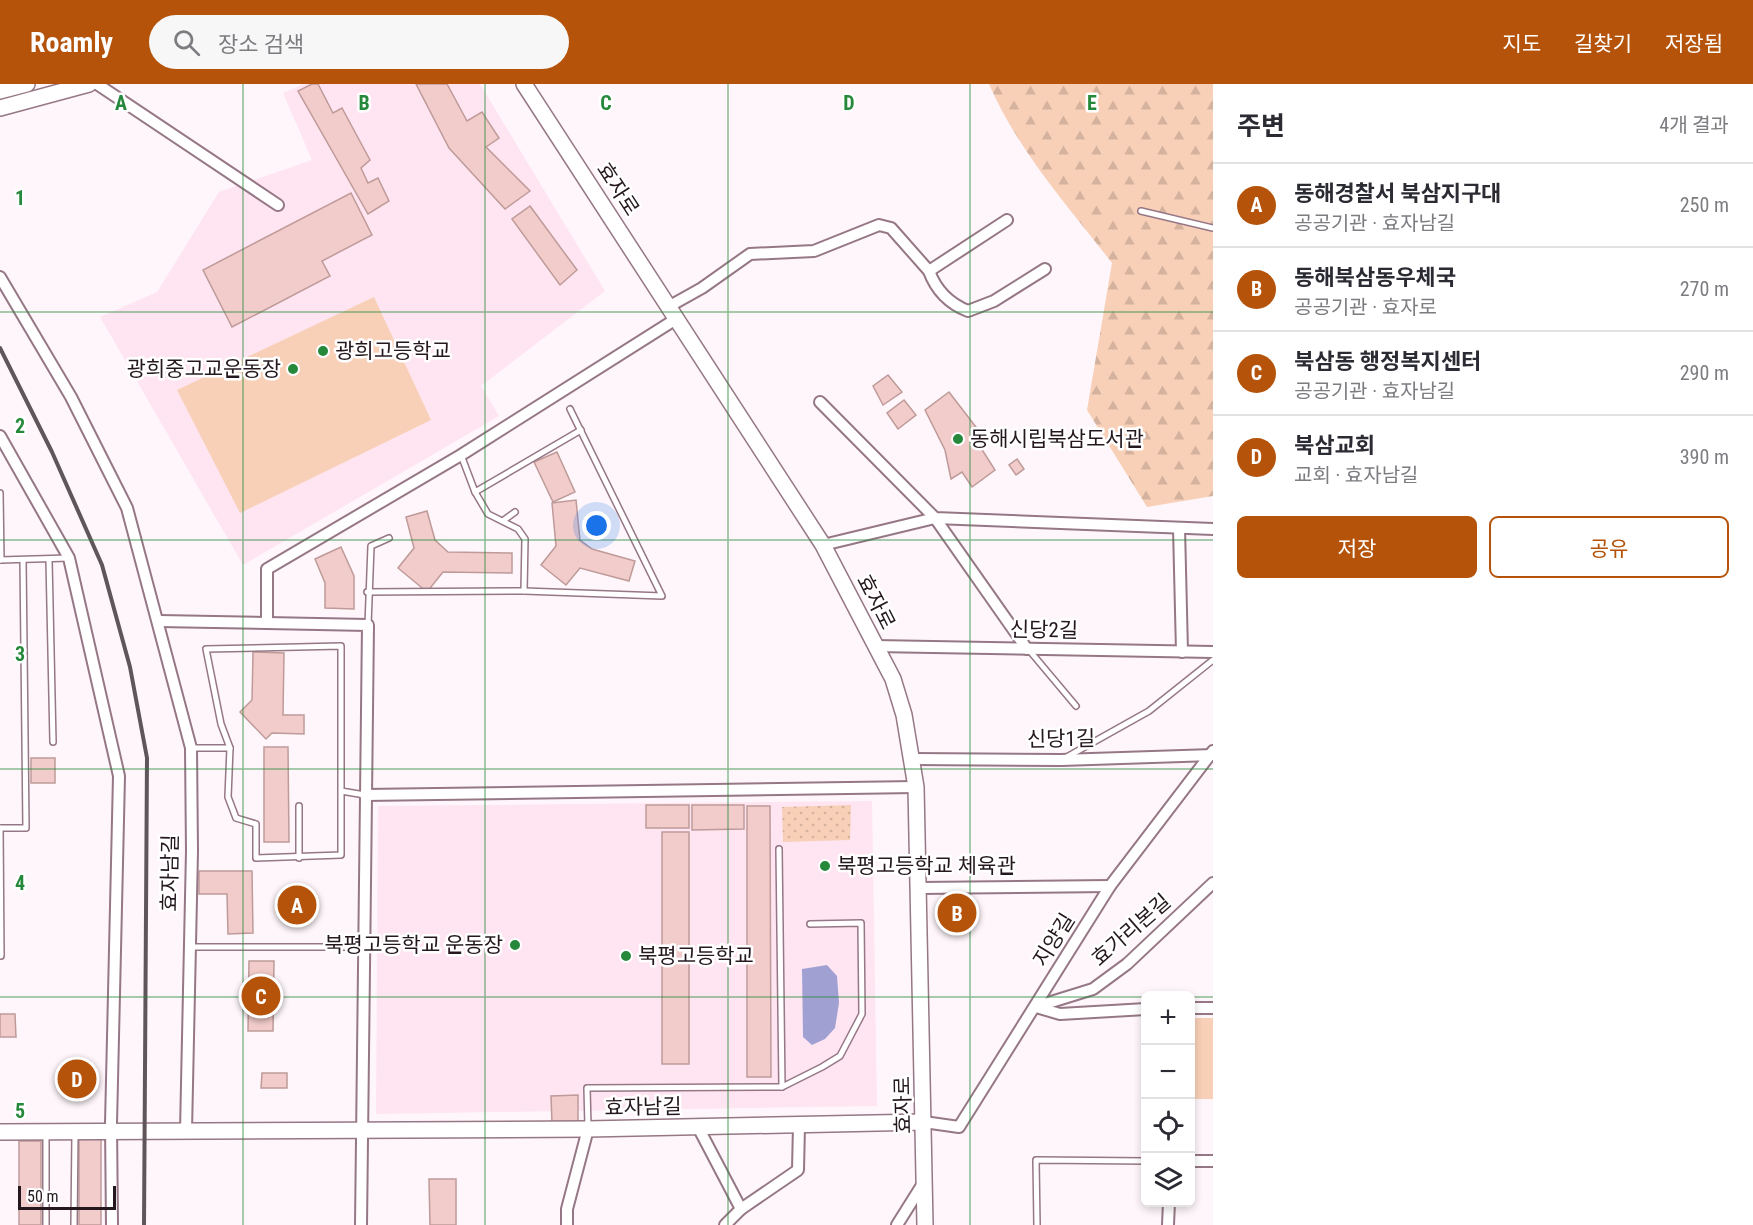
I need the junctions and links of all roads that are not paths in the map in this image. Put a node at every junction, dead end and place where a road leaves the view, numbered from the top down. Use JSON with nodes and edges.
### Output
{"nodes":[{"id":1,"x":27,"y":84,"type":"edge"},
{"id":2,"x":89,"y":84,"type":"edge"},
{"id":3,"x":96,"y":84,"type":"edge"},
{"id":4,"x":524,"y":84,"type":"edge"},
{"id":5,"x":0,"y":91,"type":"edge"},
{"id":6,"x":0,"y":108,"type":"edge"},
{"id":7,"x":278,"y":205,"type":"dead end"},
{"id":8,"x":1141,"y":211,"type":"dead end"},
{"id":9,"x":1007,"y":220,"type":"dead end"},
{"id":10,"x":1213,"y":228,"type":"edge"},
{"id":11,"x":1045,"y":269,"type":"dead end"},
{"id":12,"x":929,"y":271,"type":"junction"},
{"id":13,"x":0,"y":277,"type":"edge"},
{"id":14,"x":672,"y":313,"type":"junction"},
{"id":15,"x":820,"y":402,"type":"dead end"},
{"id":16,"x":570,"y":409,"type":"dead end"},
{"id":17,"x":581,"y":430,"type":"junction"},
{"id":18,"x":0,"y":436,"type":"edge"},
{"id":19,"x":461,"y":455,"type":"junction"},
{"id":20,"x":475,"y":492,"type":"junction"},
{"id":21,"x":0,"y":494,"type":"edge"},
{"id":22,"x":515,"y":512,"type":"dead end"},
{"id":23,"x":935,"y":518,"type":"junction"},
{"id":24,"x":504,"y":520,"type":"junction"},
{"id":25,"x":1179,"y":528,"type":"junction"},
{"id":26,"x":1213,"y":529,"type":"edge"},
{"id":27,"x":389,"y":538,"type":"dead end"},
{"id":28,"x":823,"y":545,"type":"junction"},
{"id":29,"x":69,"y":558,"type":"junction"},
{"id":30,"x":1,"y":560,"type":"edge"},
{"id":31,"x":22,"y":560,"type":"junction"},
{"id":32,"x":49,"y":560,"type":"junction"},
{"id":33,"x":524,"y":591,"type":"junction"},
{"id":34,"x":367,"y":592,"type":"junction"},
{"id":35,"x":159,"y":621,"type":"junction"},
{"id":36,"x":267,"y":623,"type":"junction"},
{"id":37,"x":368,"y":625,"type":"junction"},
{"id":38,"x":875,"y":646,"type":"junction"},
{"id":39,"x":1028,"y":649,"type":"junction"},
{"id":40,"x":1182,"y":652,"type":"junction"},
{"id":41,"x":1213,"y":652,"type":"edge"},
{"id":42,"x":1213,"y":660,"type":"edge"},
{"id":43,"x":1076,"y":706,"type":"dead end"},
{"id":44,"x":53,"y":742,"type":"dead end"},
{"id":45,"x":191,"y":748,"type":"junction"},
{"id":46,"x":230,"y":748,"type":"junction"},
{"id":47,"x":1212,"y":754,"type":"edge"},
{"id":48,"x":913,"y":759,"type":"junction"},
{"id":49,"x":1061,"y":760,"type":"junction"},
{"id":50,"x":916,"y":787,"type":"junction"},
{"id":51,"x":341,"y":791,"type":"junction"},
{"id":52,"x":365,"y":795,"type":"junction"},
{"id":53,"x":299,"y":806,"type":"dead end"},
{"id":54,"x":0,"y":828,"type":"edge"},
{"id":55,"x":779,"y":849,"type":"dead end"},
{"id":56,"x":299,"y":858,"type":"junction"},
{"id":57,"x":1213,"y":883,"type":"edge"},
{"id":58,"x":1110,"y":886,"type":"junction"},
{"id":59,"x":919,"y":888,"type":"junction"},
{"id":60,"x":810,"y":924,"type":"dead end"},
{"id":61,"x":363,"y":946,"type":"junction"},
{"id":62,"x":190,"y":947,"type":"junction"},
{"id":63,"x":1,"y":956,"type":"edge"},
{"id":64,"x":1035,"y":1007,"type":"junction"},
{"id":65,"x":1195,"y":1008,"type":"edge"},
{"id":66,"x":1213,"y":1008,"type":"edge"},
{"id":67,"x":1141,"y":1009,"type":"edge"},
{"id":68,"x":782,"y":1087,"type":"junction"},
{"id":69,"x":924,"y":1122,"type":"junction"},
{"id":70,"x":799,"y":1125,"type":"junction"},
{"id":71,"x":698,"y":1127,"type":"junction"},
{"id":72,"x":588,"y":1129,"type":"junction"},
{"id":73,"x":363,"y":1130,"type":"junction"},
{"id":74,"x":111,"y":1131,"type":"junction"},
{"id":75,"x":186,"y":1131,"type":"junction"},
{"id":76,"x":0,"y":1132,"type":"edge"},
{"id":77,"x":46,"y":1132,"type":"junction"},
{"id":78,"x":75,"y":1132,"type":"junction"},
{"id":79,"x":1141,"y":1161,"type":"edge"},
{"id":80,"x":1195,"y":1161,"type":"edge"},
{"id":81,"x":1213,"y":1161,"type":"edge"},
{"id":82,"x":924,"y":1182,"type":"junction"},
{"id":83,"x":1169,"y":1207,"type":"edge"},
{"id":84,"x":741,"y":1209,"type":"junction"},
{"id":85,"x":46,"y":1225,"type":"edge"},
{"id":86,"x":74,"y":1225,"type":"edge"},
{"id":87,"x":112,"y":1225,"type":"edge"},
{"id":88,"x":361,"y":1225,"type":"edge"},
{"id":89,"x":567,"y":1225,"type":"edge"},
{"id":90,"x":725,"y":1225,"type":"edge"},
{"id":91,"x":897,"y":1225,"type":"edge"},
{"id":92,"x":925,"y":1225,"type":"edge"},
{"id":93,"x":1037,"y":1225,"type":"edge"},
{"id":94,"x":1168,"y":1225,"type":"edge"}],
"edges":[{"from":1,"to":5,"type":"street"},
{"from":2,"to":6,"type":"street"},
{"from":3,"to":7,"type":"street"},
{"from":4,"to":14,"type":"street","name":"효자로"},
{"from":8,"to":10,"type":"lane"},
{"from":9,"to":12,"type":"street"},
{"from":11,"to":12,"type":"street"},
{"from":12,"to":14,"type":"street"},
{"from":13,"to":35,"type":"street","name":"효자남길"},
{"from":14,"to":19,"type":"street"},
{"from":14,"to":28,"type":"street","name":"효자로"},
{"from":15,"to":23,"type":"street"},
{"from":16,"to":17,"type":"lane"},
{"from":17,"to":20,"type":"lane"},
{"from":17,"to":33,"type":"lane"},
{"from":18,"to":29,"type":"street"},
{"from":19,"to":20,"type":"lane"},
{"from":19,"to":36,"type":"street"},
{"from":20,"to":24,"type":"lane"},
{"from":21,"to":30,"type":"lane"},
{"from":22,"to":24,"type":"lane"},
{"from":23,"to":25,"type":"street"},
{"from":23,"to":28,"type":"street"},
{"from":23,"to":39,"type":"street"},
{"from":24,"to":33,"type":"lane"},
{"from":25,"to":26,"type":"street"},
{"from":25,"to":40,"type":"street"},
{"from":27,"to":34,"type":"lane"},
{"from":28,"to":38,"type":"street","name":"효자로"},
{"from":29,"to":32,"type":"lane"},
{"from":29,"to":74,"type":"street"},
{"from":30,"to":31,"type":"lane"},
{"from":31,"to":32,"type":"lane"},
{"from":31,"to":54,"type":"lane"},
{"from":32,"to":44,"type":"lane"},
{"from":33,"to":34,"type":"lane"},
{"from":34,"to":37,"type":"lane"},
{"from":35,"to":36,"type":"street"},
{"from":35,"to":45,"type":"street","name":"효자남길"},
{"from":36,"to":37,"type":"street"},
{"from":37,"to":52,"type":"street"},
{"from":38,"to":39,"type":"street","name":"신당2길"},
{"from":38,"to":48,"type":"street","name":"효자로"},
{"from":39,"to":40,"type":"street","name":"신당2길"},
{"from":39,"to":43,"type":"lane"},
{"from":40,"to":41,"type":"street","name":"신당2길"},
{"from":42,"to":49,"type":"lane"},
{"from":45,"to":46,"type":"lane"},
{"from":45,"to":62,"type":"street","name":"효자남길"},
{"from":46,"to":51,"type":"lane"},
{"from":46,"to":56,"type":"lane"},
{"from":47,"to":49,"type":"street","name":"신당1길"},
{"from":47,"to":58,"type":"street","name":"지양길"},
{"from":48,"to":49,"type":"street","name":"신당1길"},
{"from":48,"to":50,"type":"street","name":"효자로"},
{"from":50,"to":52,"type":"street"},
{"from":50,"to":59,"type":"street","name":"효자로"},
{"from":51,"to":52,"type":"lane"},
{"from":51,"to":56,"type":"lane"},
{"from":52,"to":61,"type":"street"},
{"from":53,"to":56,"type":"lane"},
{"from":54,"to":63,"type":"lane"},
{"from":55,"to":68,"type":"lane"},
{"from":57,"to":64,"type":"street","name":"효가리본길"},
{"from":58,"to":59,"type":"street"},
{"from":58,"to":64,"type":"street","name":"지양길"},
{"from":59,"to":69,"type":"street","name":"효자로"},
{"from":60,"to":68,"type":"lane"},
{"from":61,"to":62,"type":"lane"},
{"from":61,"to":73,"type":"street"},
{"from":62,"to":75,"type":"street","name":"효자남길"},
{"from":64,"to":67,"type":"street"},
{"from":64,"to":69,"type":"street","name":"지양길"},
{"from":65,"to":66,"type":"street"},
{"from":68,"to":72,"type":"lane"},
{"from":69,"to":70,"type":"street","name":"효자남길"},
{"from":69,"to":82,"type":"street","name":"효자로"},
{"from":70,"to":71,"type":"street","name":"효자남길"},
{"from":70,"to":84,"type":"street"},
{"from":71,"to":72,"type":"street","name":"효자남길"},
{"from":71,"to":84,"type":"street"},
{"from":72,"to":73,"type":"street","name":"효자남길"},
{"from":72,"to":89,"type":"street"},
{"from":73,"to":75,"type":"street","name":"효자남길"},
{"from":73,"to":88,"type":"street"},
{"from":74,"to":75,"type":"street","name":"효자남길"},
{"from":74,"to":78,"type":"street","name":"효자남길"},
{"from":74,"to":87,"type":"street"},
{"from":76,"to":77,"type":"street","name":"효자남길"},
{"from":77,"to":78,"type":"street","name":"효자남길"},
{"from":77,"to":85,"type":"lane"},
{"from":78,"to":86,"type":"lane"},
{"from":79,"to":93,"type":"lane"},
{"from":80,"to":81,"type":"street"},
{"from":82,"to":91,"type":"street"},
{"from":82,"to":92,"type":"street","name":"효자로"},
{"from":83,"to":94,"type":"street"},
{"from":84,"to":90,"type":"street"}]}
